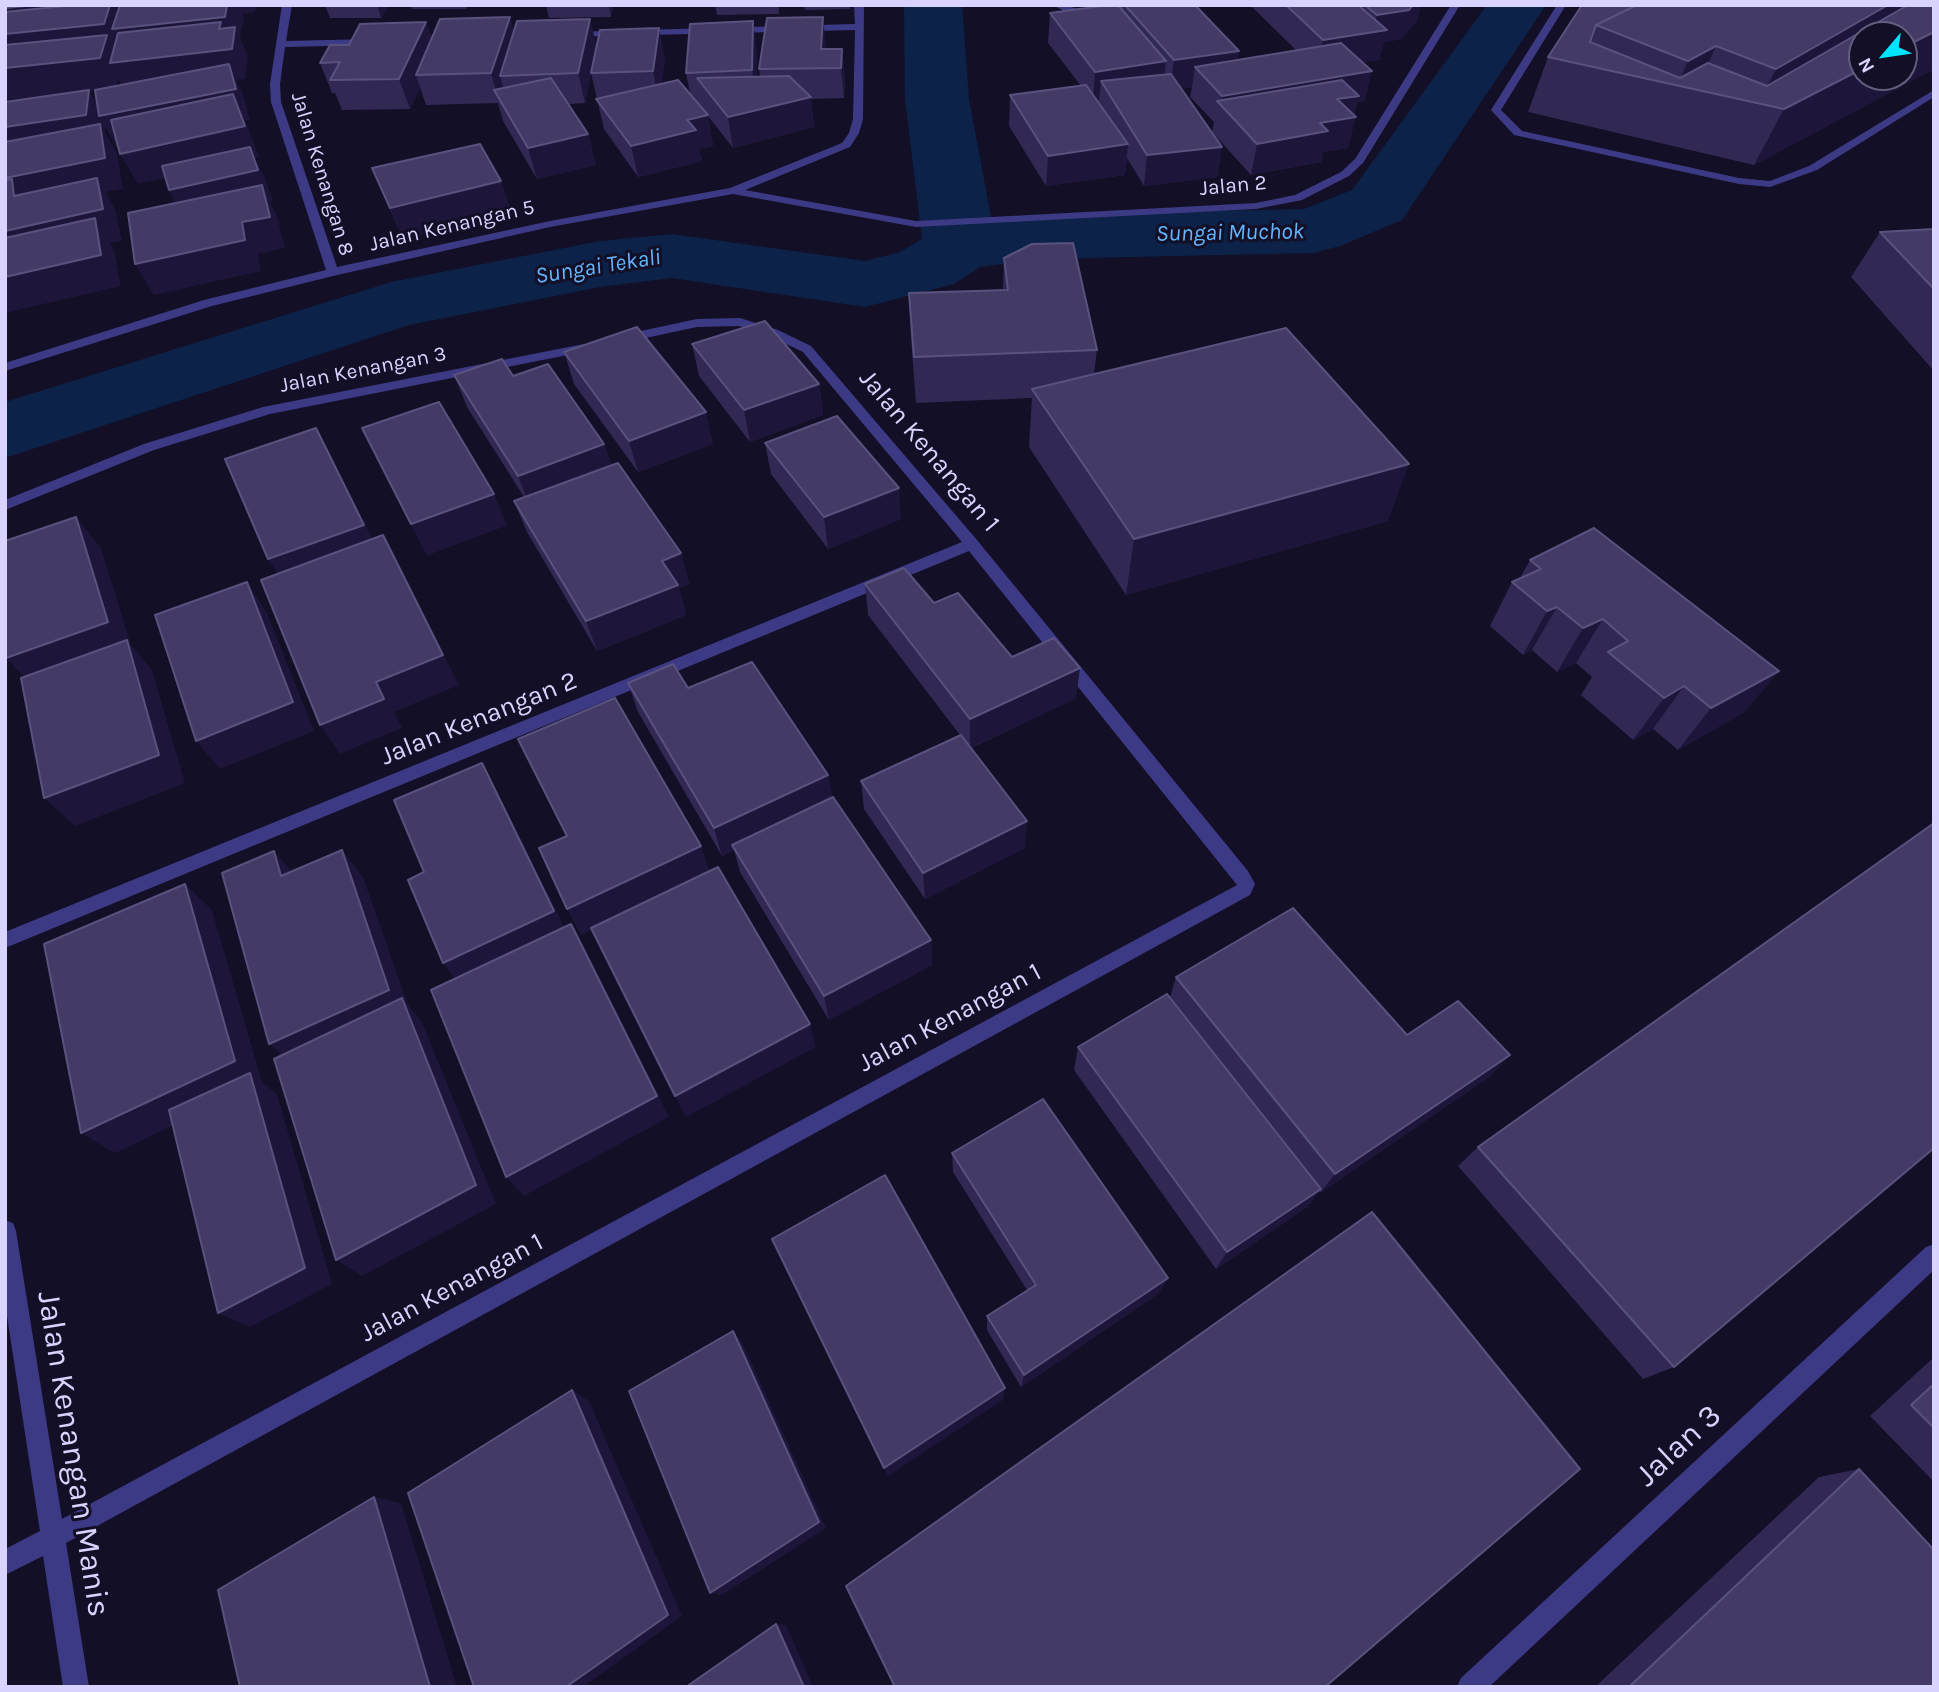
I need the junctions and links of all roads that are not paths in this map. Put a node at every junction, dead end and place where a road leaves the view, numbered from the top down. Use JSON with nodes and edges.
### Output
{"nodes":[{"id":1,"x":287,"y":5,"type":"edge"},
{"id":2,"x":859,"y":5,"type":"edge"},
{"id":3,"x":1058,"y":5,"type":"edge"},
{"id":4,"x":1203,"y":5,"type":"edge"},
{"id":5,"x":1455,"y":5,"type":"edge"},
{"id":6,"x":1562,"y":5,"type":"edge"},
{"id":7,"x":1161,"y":10,"type":"edge"},
{"id":8,"x":1106,"y":16,"type":"edge"},
{"id":9,"x":858,"y":27,"type":"junction"},
{"id":10,"x":556,"y":36,"type":"edge"},
{"id":11,"x":378,"y":41,"type":"edge"},
{"id":12,"x":282,"y":44,"type":"junction"},
{"id":13,"x":1934,"y":93,"type":"edge"},
{"id":14,"x":733,"y":191,"type":"junction"},
{"id":15,"x":916,"y":224,"type":"joint"},
{"id":16,"x":333,"y":272,"type":"junction"},
{"id":17,"x":740,"y":321,"type":"joint"},
{"id":18,"x":5,"y":367,"type":"edge"},
{"id":19,"x":5,"y":505,"type":"edge"},
{"id":20,"x":972,"y":544,"type":"junction"},
{"id":21,"x":5,"y":940,"type":"edge"},
{"id":22,"x":5,"y":1231,"type":"edge"},
{"id":23,"x":1934,"y":1255,"type":"edge"},
{"id":24,"x":52,"y":1536,"type":"junction"},
{"id":25,"x":5,"y":1563,"type":"edge"},
{"id":26,"x":76,"y":1687,"type":"edge"},
{"id":27,"x":1470,"y":1687,"type":"edge"}],
"edges":[{"from":1,"to":12,"type":"street","name":"Jalan Kenangan 8"},
{"from":2,"to":9,"type":"street"},
{"from":3,"to":8,"type":"street"},
{"from":4,"to":7,"type":"street"},
{"from":5,"to":15,"type":"street","name":"Jalan 2"},
{"from":6,"to":13,"type":"street"},
{"from":9,"to":10,"type":"street"},
{"from":9,"to":14,"type":"street"},
{"from":11,"to":12,"type":"street"},
{"from":12,"to":16,"type":"street","name":"Jalan Kenangan 8"},
{"from":14,"to":15,"type":"street","name":"Jalan Kenangan 5"},
{"from":14,"to":16,"type":"street","name":"Jalan Kenangan 5"},
{"from":16,"to":18,"type":"street","name":"Jalan Kenangan 5"},
{"from":17,"to":19,"type":"street","name":"Jalan Kenangan 3"},
{"from":17,"to":20,"type":"street","name":"Jalan Kenangan 1"},
{"from":20,"to":21,"type":"street","name":"Jalan Kenangan 2"},
{"from":20,"to":24,"type":"street","name":"Jalan Kenangan 1"},
{"from":22,"to":24,"type":"street","name":"Jalan Kenangan Manis"},
{"from":23,"to":27,"type":"street","name":"Jalan 3"},
{"from":24,"to":25,"type":"street","name":"Jalan Kenangan 1"},
{"from":24,"to":26,"type":"street","name":"Jalan Kenangan Manis"}]}
